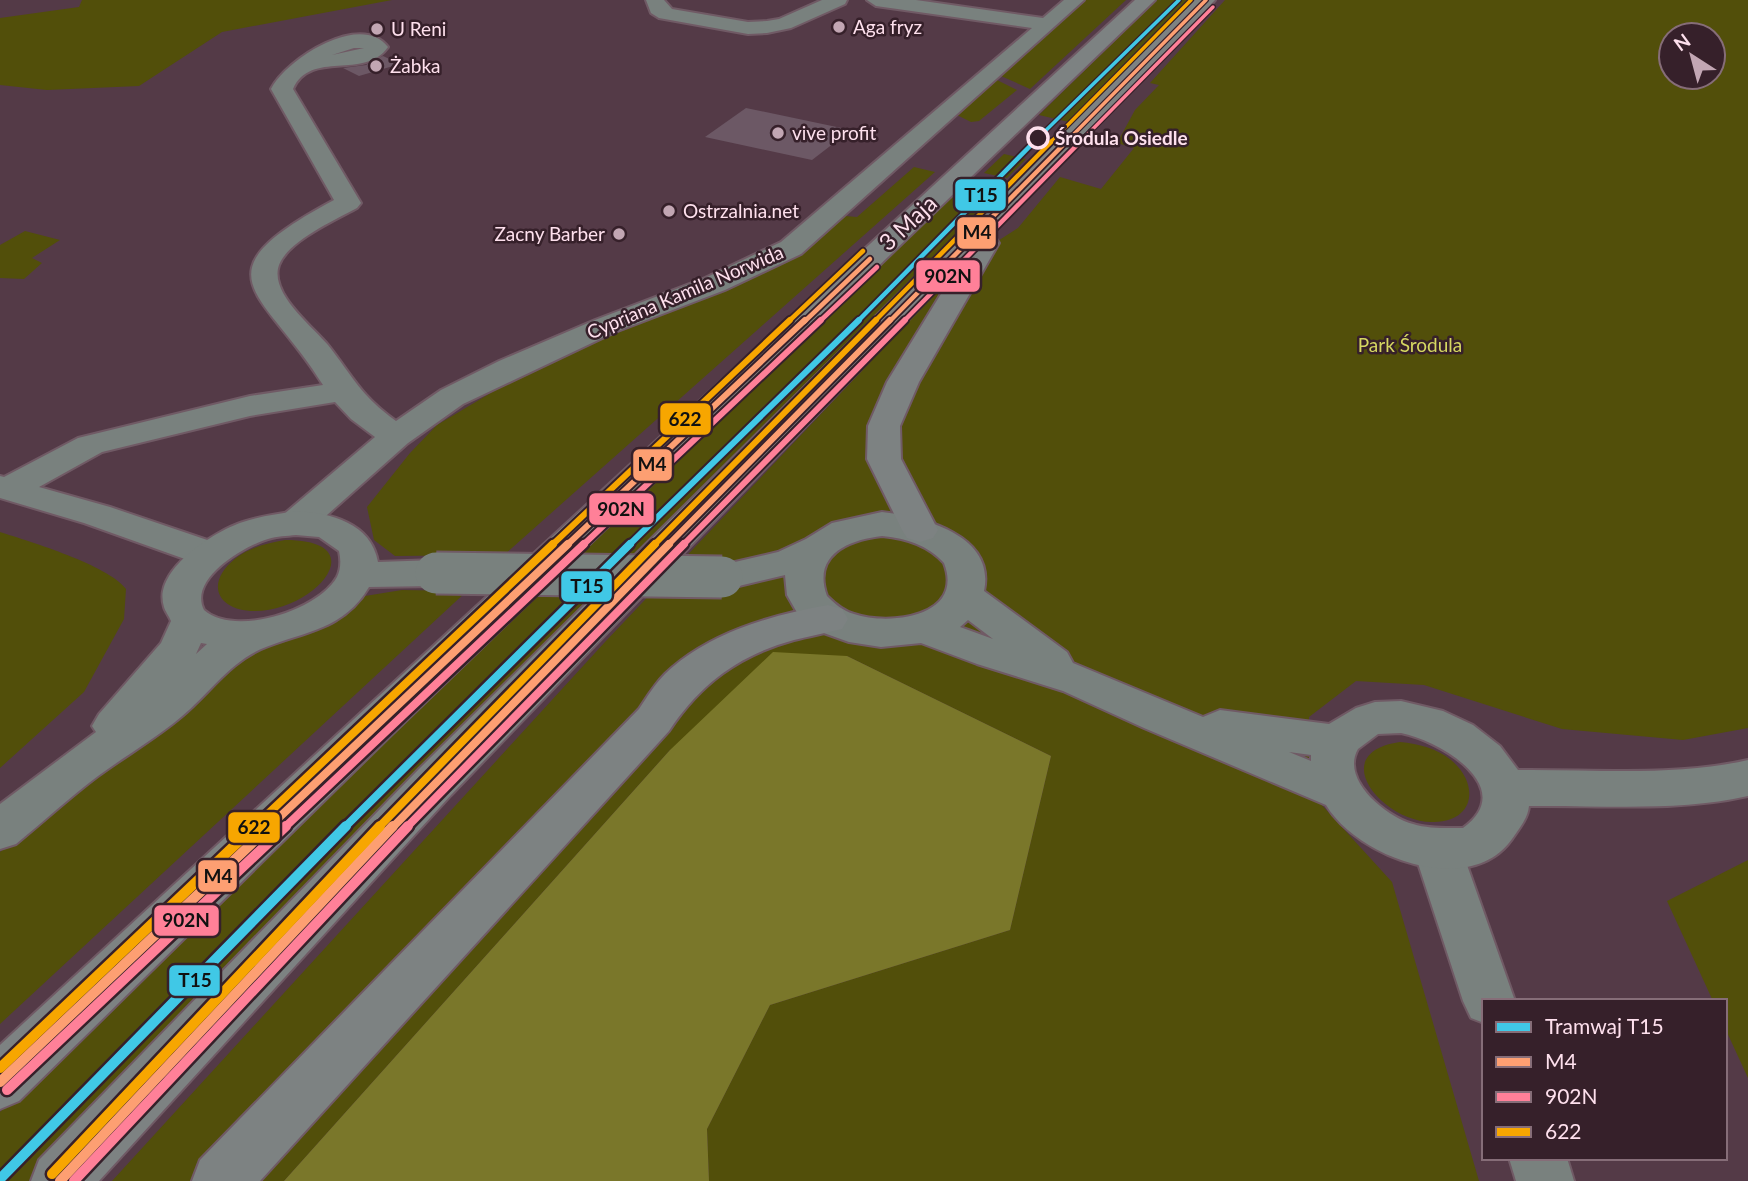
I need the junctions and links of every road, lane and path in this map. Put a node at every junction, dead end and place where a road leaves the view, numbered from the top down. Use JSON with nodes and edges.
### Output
{"nodes":[{"id":1,"x":655,"y":0,"type":"edge"},
{"id":2,"x":838,"y":0,"type":"edge"},
{"id":3,"x":876,"y":0,"type":"edge"},
{"id":4,"x":1075,"y":0,"type":"edge"},
{"id":5,"x":1146,"y":0,"type":"edge"},
{"id":6,"x":1206,"y":0,"type":"edge"},
{"id":7,"x":1047,"y":24,"type":"junction"},
{"id":8,"x":305,"y":63,"type":"dead end"},
{"id":9,"x":999,"y":211,"type":"junction"},
{"id":10,"x":343,"y":391,"type":"junction"},
{"id":11,"x":396,"y":436,"type":"junction"},
{"id":12,"x":5,"y":488,"type":"edge"},
{"id":13,"x":296,"y":523,"type":"junction"},
{"id":14,"x":338,"y":530,"type":"junction"},
{"id":15,"x":920,"y":530,"type":"junction"},
{"id":16,"x":819,"y":548,"type":"junction"},
{"id":17,"x":209,"y":554,"type":"junction"},
{"id":18,"x":357,"y":575,"type":"junction"},
{"id":19,"x":722,"y":577,"type":"junction"},
{"id":20,"x":964,"y":595,"type":"junction"},
{"id":21,"x":818,"y":607,"type":"junction"},
{"id":22,"x":191,"y":621,"type":"junction"},
{"id":23,"x":923,"y":628,"type":"junction"},
{"id":24,"x":253,"y":636,"type":"junction"},
{"id":25,"x":1078,"y":680,"type":"junction"},
{"id":26,"x":1159,"y":717,"type":"junction"},
{"id":27,"x":1339,"y":742,"type":"junction"},
{"id":28,"x":82,"y":764,"type":"junction"},
{"id":29,"x":1748,"y":778,"type":"edge"},
{"id":30,"x":1506,"y":788,"type":"junction"},
{"id":31,"x":1340,"y":792,"type":"junction"},
{"id":32,"x":0,"y":830,"type":"edge"},
{"id":33,"x":1437,"y":848,"type":"junction"},
{"id":34,"x":1488,"y":999,"type":"edge"},
{"id":35,"x":0,"y":1082,"type":"edge"},
{"id":36,"x":1539,"y":1160,"type":"edge"},
{"id":37,"x":60,"y":1181,"type":"edge"},
{"id":38,"x":221,"y":1181,"type":"edge"},
{"id":39,"x":1545,"y":1181,"type":"edge"}],
"edges":[{"from":1,"to":2,"type":"street"},
{"from":3,"to":7,"type":"street"},
{"from":4,"to":7,"type":"street","name":"Cypriana Kamila Norwida"},
{"from":5,"to":35,"type":"main road","name":"3 Maja"},
{"from":6,"to":9,"type":"main road"},
{"from":7,"to":11,"type":"street","name":"Cypriana Kamila Norwida"},
{"from":8,"to":10,"type":"street"},
{"from":9,"to":15,"type":"main road"},
{"from":9,"to":37,"type":"main road"},
{"from":10,"to":11,"type":"street"},
{"from":10,"to":12,"type":"street"},
{"from":11,"to":13,"type":"street","name":"Cypriana Kamila Norwida"},
{"from":11,"to":14,"type":"street","name":"Cypriana Kamila Norwida"},
{"from":12,"to":17,"type":"street"},
{"from":13,"to":14,"type":"street"},
{"from":13,"to":17,"type":"street"},
{"from":14,"to":18,"type":"street"},
{"from":15,"to":16,"type":"street"},
{"from":15,"to":20,"type":"street"},
{"from":16,"to":19,"type":"street"},
{"from":16,"to":21,"type":"street"},
{"from":17,"to":22,"type":"street"},
{"from":18,"to":19,"type":"street","bridge":true},
{"from":18,"to":24,"type":"street"},
{"from":19,"to":21,"type":"street"},
{"from":20,"to":23,"type":"street"},
{"from":20,"to":25,"type":"street"},
{"from":21,"to":23,"type":"street"},
{"from":21,"to":38,"type":"main road"},
{"from":22,"to":24,"type":"street"},
{"from":22,"to":28,"type":"street"},
{"from":23,"to":25,"type":"street"},
{"from":24,"to":28,"type":"street"},
{"from":25,"to":26,"type":"street"},
{"from":26,"to":27,"type":"street"},
{"from":26,"to":31,"type":"street"},
{"from":27,"to":30,"type":"street"},
{"from":27,"to":31,"type":"street"},
{"from":28,"to":32,"type":"street"},
{"from":29,"to":30,"type":"street"},
{"from":30,"to":33,"type":"street"},
{"from":31,"to":33,"type":"street"},
{"from":33,"to":34,"type":"street"},
{"from":36,"to":39,"type":"street"}]}
